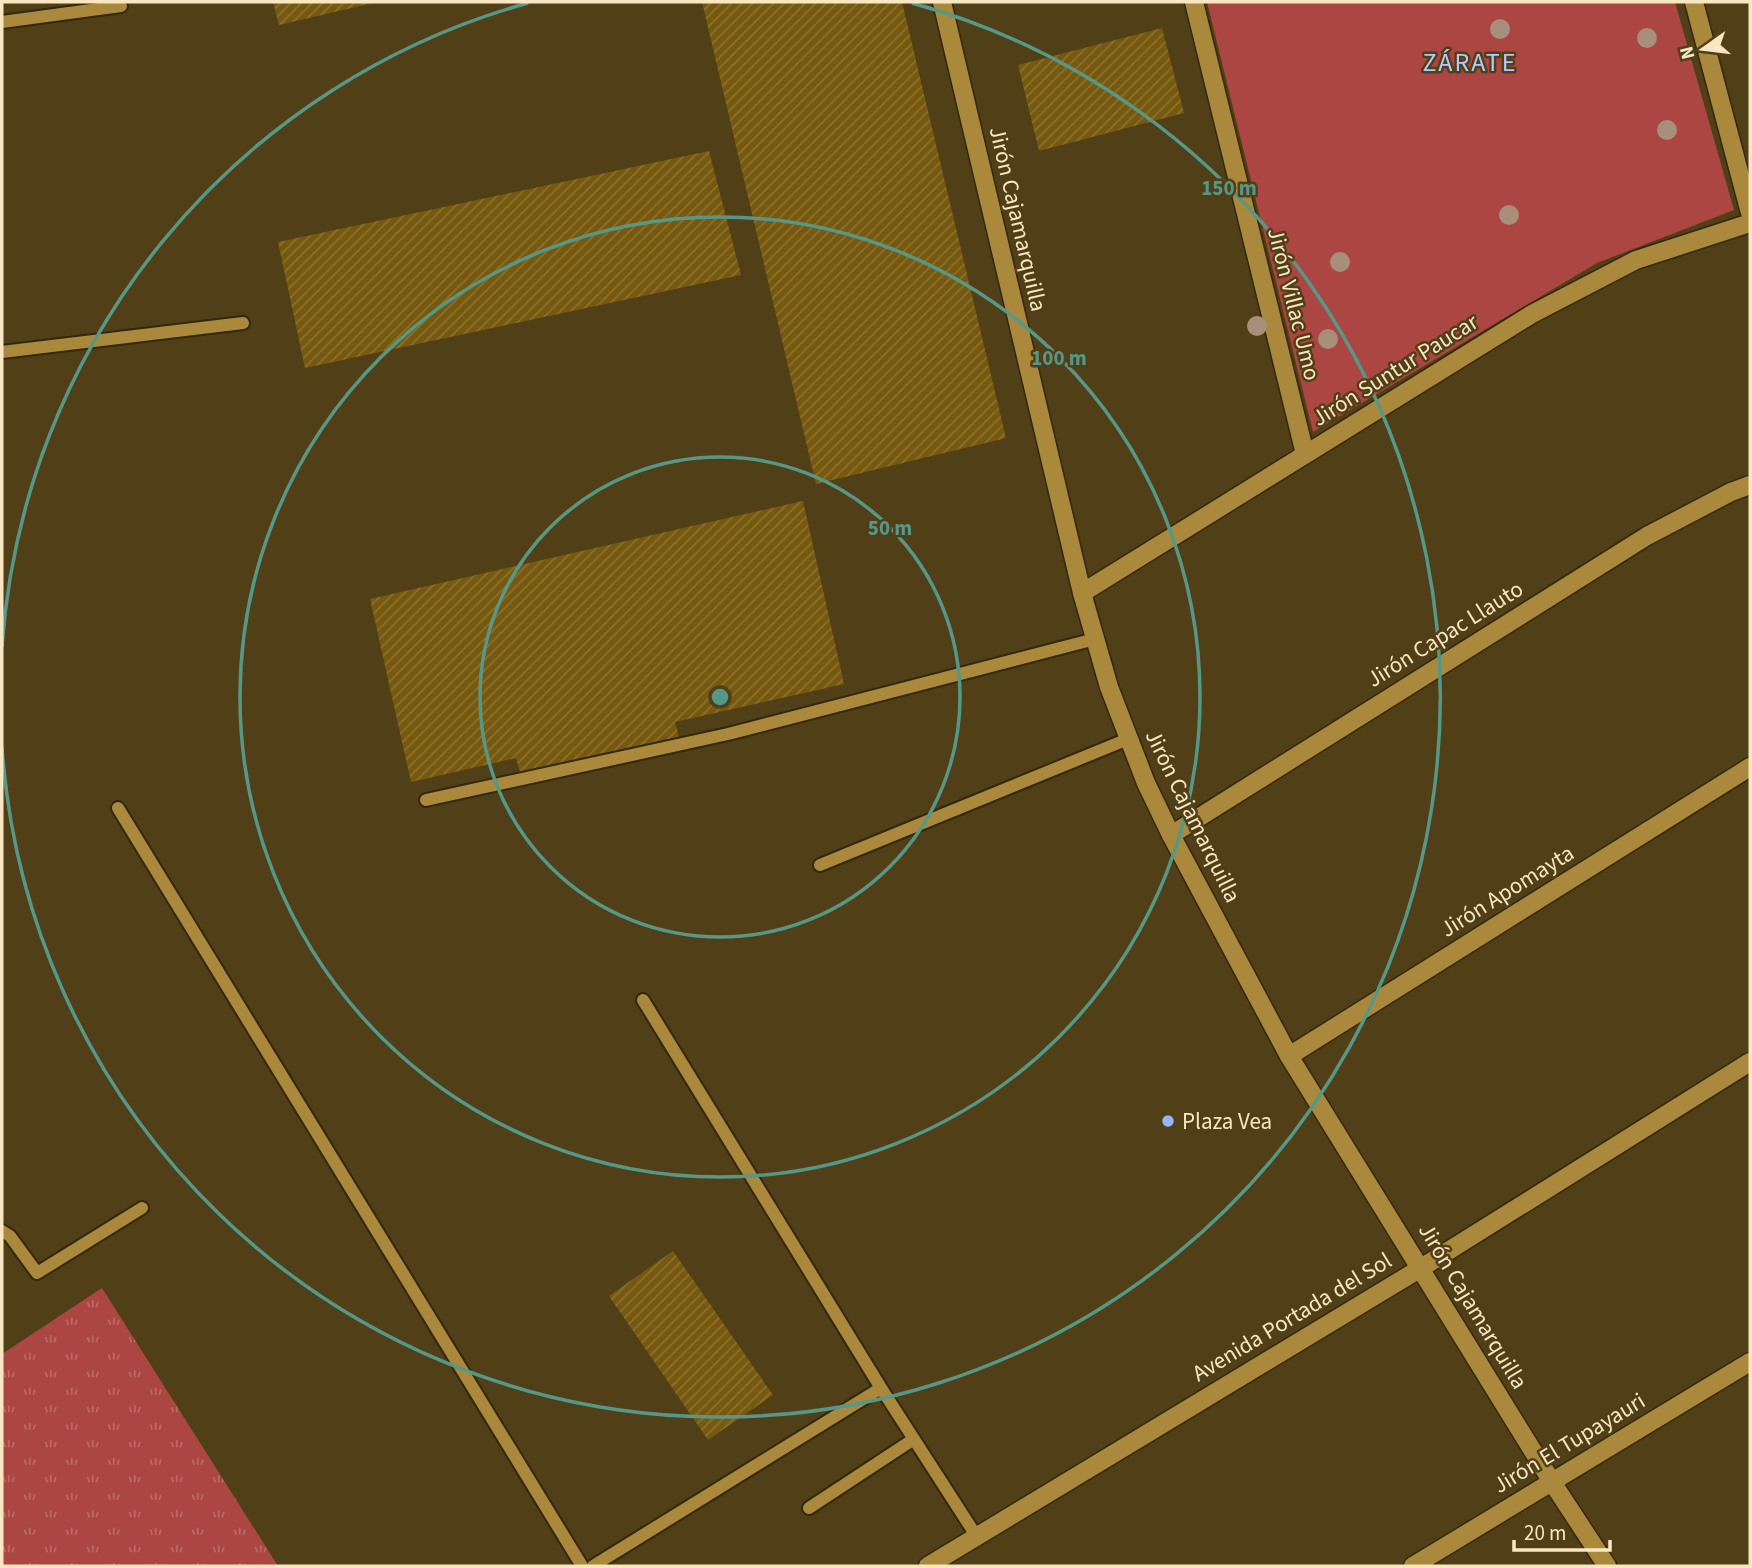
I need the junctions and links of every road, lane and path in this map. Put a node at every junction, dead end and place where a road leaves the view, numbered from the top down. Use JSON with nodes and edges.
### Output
{"nodes":[{"id":1,"x":942,"y":2,"type":"edge"},
{"id":2,"x":1194,"y":2,"type":"edge"},
{"id":3,"x":1694,"y":2,"type":"edge"},
{"id":4,"x":121,"y":6,"type":"dead end"},
{"id":5,"x":2,"y":22,"type":"edge"},
{"id":6,"x":1750,"y":213,"type":"edge"},
{"id":7,"x":1750,"y":223,"type":"edge"},
{"id":8,"x":243,"y":323,"type":"dead end"},
{"id":9,"x":2,"y":352,"type":"edge"},
{"id":10,"x":1305,"y":454,"type":"junction"},
{"id":11,"x":1750,"y":485,"type":"edge"},
{"id":12,"x":1082,"y":593,"type":"junction"},
{"id":13,"x":1095,"y":639,"type":"junction"},
{"id":14,"x":1128,"y":739,"type":"junction"},
{"id":15,"x":1750,"y":767,"type":"edge"},
{"id":16,"x":426,"y":800,"type":"dead end"},
{"id":17,"x":118,"y":808,"type":"dead end"},
{"id":18,"x":1171,"y":835,"type":"junction"},
{"id":19,"x":821,"y":865,"type":"dead end"},
{"id":20,"x":643,"y":1000,"type":"dead end"},
{"id":21,"x":1289,"y":1056,"type":"junction"},
{"id":22,"x":1750,"y":1062,"type":"edge"},
{"id":23,"x":142,"y":1208,"type":"dead end"},
{"id":24,"x":2,"y":1231,"type":"edge"},
{"id":25,"x":1421,"y":1268,"type":"junction"},
{"id":26,"x":1750,"y":1362,"type":"edge"},
{"id":27,"x":881,"y":1388,"type":"junction"},
{"id":28,"x":914,"y":1439,"type":"junction"},
{"id":29,"x":1552,"y":1482,"type":"junction"},
{"id":30,"x":808,"y":1508,"type":"dead end"},
{"id":31,"x":977,"y":1537,"type":"junction"},
{"id":32,"x":582,"y":1566,"type":"edge"},
{"id":33,"x":593,"y":1566,"type":"edge"},
{"id":34,"x":928,"y":1566,"type":"edge"},
{"id":35,"x":1413,"y":1566,"type":"edge"},
{"id":36,"x":1607,"y":1566,"type":"edge"}],
"edges":[{"from":1,"to":12,"type":"street","name":"Jirón Cajamarquilla"},
{"from":2,"to":10,"type":"street","name":"Jirón Villac Umo"},
{"from":3,"to":6,"type":"street"},
{"from":4,"to":5,"type":"lane"},
{"from":7,"to":10,"type":"street","name":"Jirón Suntur Paucar"},
{"from":8,"to":9,"type":"lane"},
{"from":10,"to":12,"type":"street","name":"Jirón Suntur Paucar"},
{"from":11,"to":18,"type":"street","name":"Jirón Capac Llauto"},
{"from":12,"to":13,"type":"street","name":"Jirón Cajamarquilla"},
{"from":13,"to":14,"type":"street","name":"Jirón Cajamarquilla"},
{"from":13,"to":16,"type":"lane"},
{"from":14,"to":18,"type":"street","name":"Jirón Cajamarquilla"},
{"from":14,"to":19,"type":"lane"},
{"from":15,"to":21,"type":"street","name":"Jirón Apomayta"},
{"from":17,"to":32,"type":"lane"},
{"from":18,"to":21,"type":"street","name":"Jirón Cajamarquilla"},
{"from":20,"to":27,"type":"lane"},
{"from":21,"to":25,"type":"street","name":"Jirón Cajamarquilla"},
{"from":22,"to":25,"type":"street","name":"Avenida Portada del Sol"},
{"from":23,"to":24,"type":"lane"},
{"from":25,"to":29,"type":"street","name":"Jirón Cajamarquilla"},
{"from":25,"to":31,"type":"street","name":"Avenida Portada del Sol"},
{"from":26,"to":29,"type":"street","name":"Jirón El Tupayauri"},
{"from":27,"to":28,"type":"lane"},
{"from":27,"to":33,"type":"lane"},
{"from":28,"to":30,"type":"lane"},
{"from":28,"to":31,"type":"lane"},
{"from":29,"to":35,"type":"street","name":"Jirón El Tupayauri"},
{"from":29,"to":36,"type":"street","name":"Jirón Cajamarquilla"},
{"from":31,"to":34,"type":"street","name":"Avenida Portada del Sol"}]}
